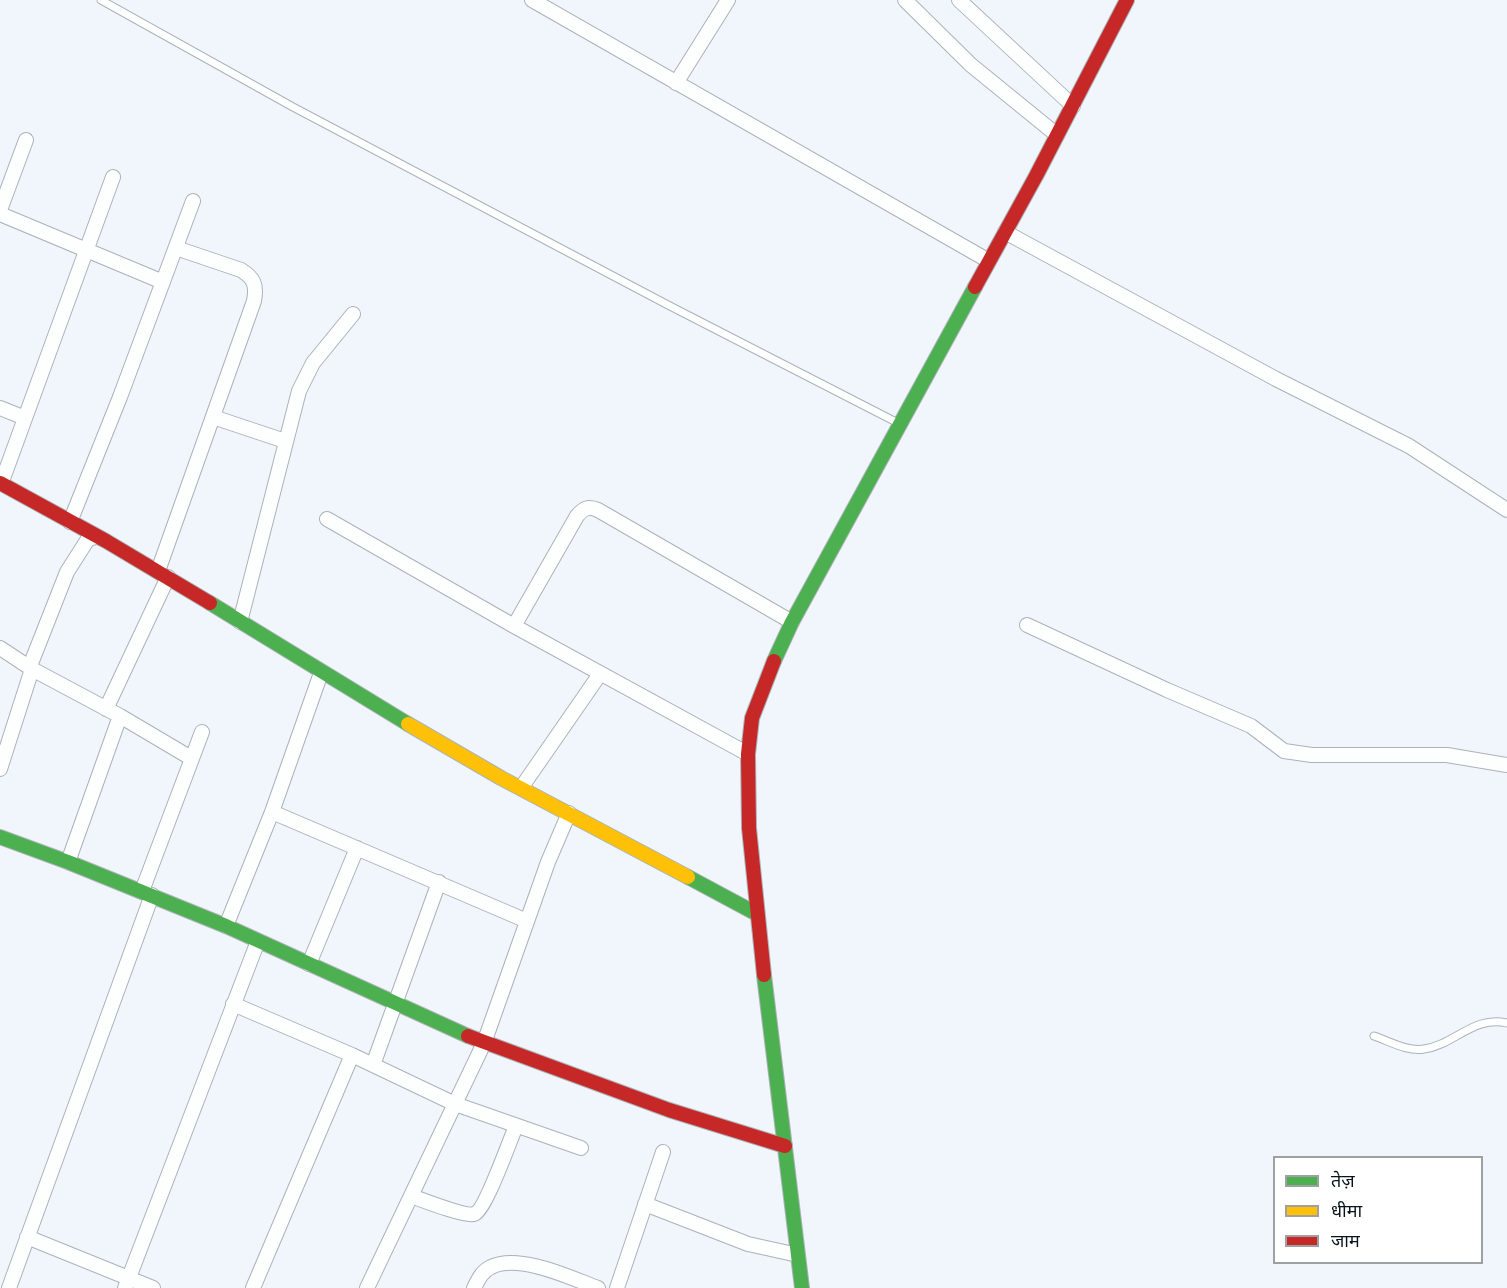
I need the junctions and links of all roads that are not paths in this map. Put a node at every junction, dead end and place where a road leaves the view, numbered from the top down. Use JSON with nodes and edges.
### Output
{"nodes":[{"id":1,"x":101,"y":0,"type":"edge"},
{"id":2,"x":532,"y":0,"type":"edge"},
{"id":3,"x":728,"y":0,"type":"edge"},
{"id":4,"x":905,"y":0,"type":"edge"},
{"id":5,"x":959,"y":0,"type":"edge"},
{"id":6,"x":1126,"y":0,"type":"edge"},
{"id":7,"x":676,"y":83,"type":"junction"},
{"id":8,"x":1073,"y":106,"type":"junction"},
{"id":9,"x":1057,"y":135,"type":"junction"},
{"id":10,"x":26,"y":140,"type":"dead end"},
{"id":11,"x":113,"y":177,"type":"dead end"},
{"id":12,"x":194,"y":201,"type":"dead end"},
{"id":13,"x":0,"y":212,"type":"edge"},
{"id":14,"x":1005,"y":232,"type":"junction"},
{"id":15,"x":176,"y":248,"type":"junction"},
{"id":16,"x":86,"y":250,"type":"junction"},
{"id":17,"x":989,"y":261,"type":"junction"},
{"id":18,"x":163,"y":282,"type":"junction"},
{"id":19,"x":352,"y":314,"type":"dead end"},
{"id":20,"x":0,"y":408,"type":"edge"},
{"id":21,"x":213,"y":417,"type":"junction"},
{"id":22,"x":25,"y":418,"type":"junction"},
{"id":23,"x":900,"y":424,"type":"junction"},
{"id":24,"x":285,"y":441,"type":"junction"},
{"id":25,"x":1,"y":483,"type":"edge"},
{"id":26,"x":1507,"y":510,"type":"edge"},
{"id":27,"x":327,"y":519,"type":"dead end"},
{"id":28,"x":70,"y":522,"type":"junction"},
{"id":29,"x":96,"y":537,"type":"junction"},
{"id":30,"x":163,"y":574,"type":"junction"},
{"id":31,"x":240,"y":622,"type":"junction"},
{"id":32,"x":792,"y":622,"type":"junction"},
{"id":33,"x":1028,"y":625,"type":"dead end"},
{"id":34,"x":514,"y":626,"type":"junction"},
{"id":35,"x":0,"y":648,"type":"edge"},
{"id":36,"x":32,"y":669,"type":"junction"},
{"id":37,"x":321,"y":672,"type":"junction"},
{"id":38,"x":600,"y":674,"type":"junction"},
{"id":39,"x":106,"y":710,"type":"junction"},
{"id":40,"x":120,"y":716,"type":"junction"},
{"id":41,"x":202,"y":732,"type":"dead end"},
{"id":42,"x":748,"y":754,"type":"junction"},
{"id":43,"x":191,"y":758,"type":"junction"},
{"id":44,"x":1507,"y":765,"type":"edge"},
{"id":45,"x":0,"y":769,"type":"edge"},
{"id":46,"x":521,"y":788,"type":"junction"},
{"id":47,"x":272,"y":812,"type":"junction"},
{"id":48,"x":569,"y":813,"type":"junction"},
{"id":49,"x":0,"y":837,"type":"edge"},
{"id":50,"x":357,"y":848,"type":"junction"},
{"id":51,"x":68,"y":862,"type":"junction"},
{"id":52,"x":439,"y":882,"type":"junction"},
{"id":53,"x":147,"y":893,"type":"junction"},
{"id":54,"x":757,"y":914,"type":"junction"},
{"id":55,"x":527,"y":921,"type":"junction"},
{"id":56,"x":226,"y":926,"type":"junction"},
{"id":57,"x":258,"y":941,"type":"junction"},
{"id":58,"x":309,"y":964,"type":"junction"},
{"id":59,"x":395,"y":1002,"type":"junction"},
{"id":60,"x":233,"y":1004,"type":"junction"},
{"id":61,"x":1507,"y":1023,"type":"edge"},
{"id":62,"x":1374,"y":1036,"type":"dead end"},
{"id":63,"x":484,"y":1043,"type":"junction"},
{"id":64,"x":352,"y":1056,"type":"junction"},
{"id":65,"x":373,"y":1065,"type":"junction"},
{"id":66,"x":455,"y":1104,"type":"junction"},
{"id":67,"x":516,"y":1126,"type":"junction"},
{"id":68,"x":785,"y":1146,"type":"junction"},
{"id":69,"x":581,"y":1148,"type":"dead end"},
{"id":70,"x":663,"y":1152,"type":"dead end"},
{"id":71,"x":411,"y":1196,"type":"junction"},
{"id":72,"x":645,"y":1204,"type":"junction"},
{"id":73,"x":27,"y":1237,"type":"junction"},
{"id":74,"x":798,"y":1255,"type":"junction"},
{"id":75,"x":127,"y":1283,"type":"edge"},
{"id":76,"x":9,"y":1288,"type":"edge"},
{"id":77,"x":153,"y":1288,"type":"edge"},
{"id":78,"x":253,"y":1288,"type":"edge"},
{"id":79,"x":367,"y":1288,"type":"edge"},
{"id":80,"x":474,"y":1288,"type":"edge"},
{"id":81,"x":598,"y":1288,"type":"edge"},
{"id":82,"x":617,"y":1288,"type":"edge"},
{"id":83,"x":802,"y":1288,"type":"edge"}],
"edges":[{"from":1,"to":23,"type":"lane"},
{"from":2,"to":7,"type":"street"},
{"from":3,"to":7,"type":"street"},
{"from":4,"to":9,"type":"street"},
{"from":5,"to":8,"type":"street"},
{"from":6,"to":8,"type":"street"},
{"from":7,"to":17,"type":"street"},
{"from":8,"to":9,"type":"street"},
{"from":9,"to":14,"type":"street"},
{"from":10,"to":13,"type":"street"},
{"from":11,"to":16,"type":"street"},
{"from":12,"to":15,"type":"street"},
{"from":13,"to":16,"type":"street"},
{"from":14,"to":17,"type":"street"},
{"from":14,"to":26,"type":"street"},
{"from":15,"to":18,"type":"street"},
{"from":15,"to":21,"type":"street"},
{"from":16,"to":18,"type":"street"},
{"from":16,"to":22,"type":"street"},
{"from":17,"to":23,"type":"street"},
{"from":18,"to":28,"type":"street"},
{"from":19,"to":24,"type":"street"},
{"from":20,"to":22,"type":"street"},
{"from":21,"to":24,"type":"street"},
{"from":21,"to":30,"type":"street"},
{"from":22,"to":25,"type":"street"},
{"from":23,"to":32,"type":"street"},
{"from":24,"to":31,"type":"street"},
{"from":25,"to":28,"type":"street"},
{"from":27,"to":34,"type":"street"},
{"from":28,"to":29,"type":"street"},
{"from":29,"to":30,"type":"street"},
{"from":29,"to":36,"type":"street"},
{"from":30,"to":31,"type":"street"},
{"from":30,"to":39,"type":"street"},
{"from":31,"to":37,"type":"street"},
{"from":32,"to":34,"type":"street"},
{"from":32,"to":42,"type":"street"},
{"from":33,"to":44,"type":"street"},
{"from":34,"to":38,"type":"street"},
{"from":35,"to":36,"type":"street"},
{"from":36,"to":39,"type":"street"},
{"from":36,"to":45,"type":"street"},
{"from":37,"to":46,"type":"street"},
{"from":37,"to":47,"type":"street"},
{"from":38,"to":42,"type":"street"},
{"from":38,"to":46,"type":"street"},
{"from":39,"to":40,"type":"street"},
{"from":40,"to":43,"type":"street"},
{"from":40,"to":51,"type":"street"},
{"from":41,"to":43,"type":"street"},
{"from":42,"to":54,"type":"street"},
{"from":43,"to":53,"type":"street"},
{"from":46,"to":48,"type":"street"},
{"from":47,"to":50,"type":"street"},
{"from":47,"to":56,"type":"street"},
{"from":48,"to":54,"type":"street"},
{"from":48,"to":55,"type":"street"},
{"from":49,"to":51,"type":"street"},
{"from":50,"to":52,"type":"street"},
{"from":50,"to":58,"type":"street"},
{"from":51,"to":53,"type":"street"},
{"from":52,"to":55,"type":"street"},
{"from":52,"to":59,"type":"street"},
{"from":53,"to":56,"type":"street"},
{"from":53,"to":73,"type":"street"},
{"from":54,"to":68,"type":"street"},
{"from":55,"to":63,"type":"street"},
{"from":56,"to":57,"type":"street"},
{"from":57,"to":58,"type":"street"},
{"from":57,"to":60,"type":"street"},
{"from":58,"to":59,"type":"street"},
{"from":59,"to":63,"type":"street"},
{"from":59,"to":65,"type":"street"},
{"from":60,"to":64,"type":"street"},
{"from":60,"to":75,"type":"street"},
{"from":61,"to":62,"type":"lane"},
{"from":63,"to":66,"type":"street"},
{"from":63,"to":68,"type":"street"},
{"from":64,"to":65,"type":"street"},
{"from":64,"to":78,"type":"street"},
{"from":65,"to":66,"type":"street"},
{"from":66,"to":67,"type":"street"},
{"from":66,"to":71,"type":"street"},
{"from":67,"to":69,"type":"street"},
{"from":67,"to":71,"type":"street"},
{"from":68,"to":74,"type":"street"},
{"from":70,"to":72,"type":"street"},
{"from":71,"to":79,"type":"street"},
{"from":72,"to":74,"type":"street"},
{"from":72,"to":82,"type":"street"},
{"from":73,"to":75,"type":"street"},
{"from":73,"to":76,"type":"street"},
{"from":74,"to":83,"type":"street"},
{"from":75,"to":77,"type":"street"},
{"from":80,"to":81,"type":"street"}]}
